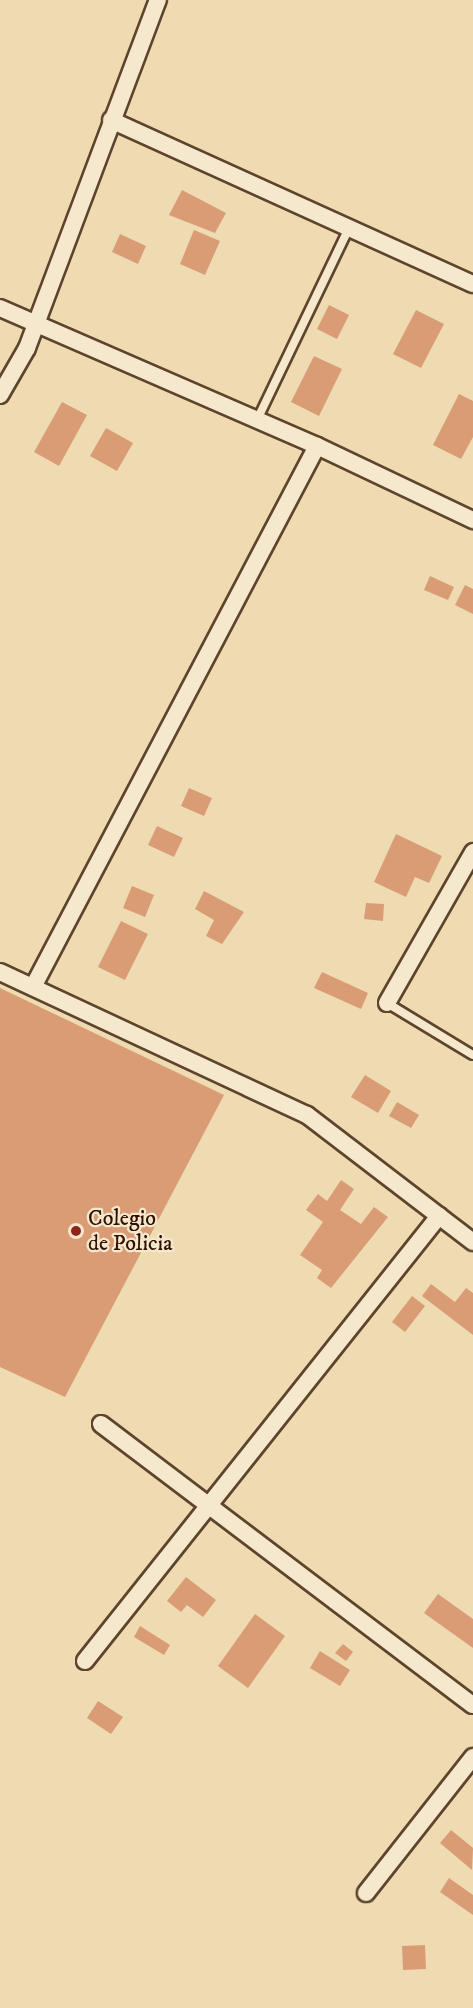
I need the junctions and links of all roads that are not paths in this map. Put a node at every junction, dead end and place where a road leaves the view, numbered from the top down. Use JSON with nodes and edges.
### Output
{"nodes":[{"id":1,"x":158,"y":0,"type":"edge"},
{"id":2,"x":111,"y":120,"type":"junction"},
{"id":3,"x":349,"y":228,"type":"junction"},
{"id":4,"x":473,"y":284,"type":"edge"},
{"id":5,"x":0,"y":308,"type":"edge"},
{"id":6,"x":35,"y":324,"type":"junction"},
{"id":7,"x":0,"y":395,"type":"edge"},
{"id":8,"x":257,"y":420,"type":"junction"},
{"id":9,"x":317,"y":446,"type":"junction"},
{"id":10,"x":473,"y":520,"type":"edge"},
{"id":11,"x":473,"y":852,"type":"edge"},
{"id":12,"x":0,"y":972,"type":"edge"},
{"id":13,"x":33,"y":987,"type":"junction"},
{"id":14,"x":387,"y":1004,"type":"joint"},
{"id":15,"x":473,"y":1055,"type":"edge"},
{"id":16,"x":439,"y":1216,"type":"junction"},
{"id":17,"x":473,"y":1242,"type":"edge"},
{"id":18,"x":101,"y":1424,"type":"dead end"},
{"id":19,"x":211,"y":1506,"type":"junction"},
{"id":20,"x":85,"y":1661,"type":"dead end"},
{"id":21,"x":473,"y":1705,"type":"edge"},
{"id":22,"x":473,"y":1757,"type":"edge"},
{"id":23,"x":366,"y":1893,"type":"dead end"}],
"edges":[{"from":1,"to":2,"type":"street"},
{"from":2,"to":3,"type":"street"},
{"from":2,"to":6,"type":"street"},
{"from":3,"to":4,"type":"street"},
{"from":3,"to":8,"type":"lane"},
{"from":5,"to":6,"type":"street"},
{"from":6,"to":7,"type":"street"},
{"from":6,"to":8,"type":"street"},
{"from":8,"to":9,"type":"street"},
{"from":9,"to":10,"type":"street"},
{"from":9,"to":13,"type":"street"},
{"from":11,"to":14,"type":"street"},
{"from":12,"to":13,"type":"street"},
{"from":13,"to":16,"type":"street"},
{"from":14,"to":15,"type":"lane"},
{"from":16,"to":17,"type":"street"},
{"from":16,"to":19,"type":"street"},
{"from":18,"to":19,"type":"street"},
{"from":19,"to":20,"type":"street"},
{"from":19,"to":21,"type":"street"},
{"from":22,"to":23,"type":"street"}]}
